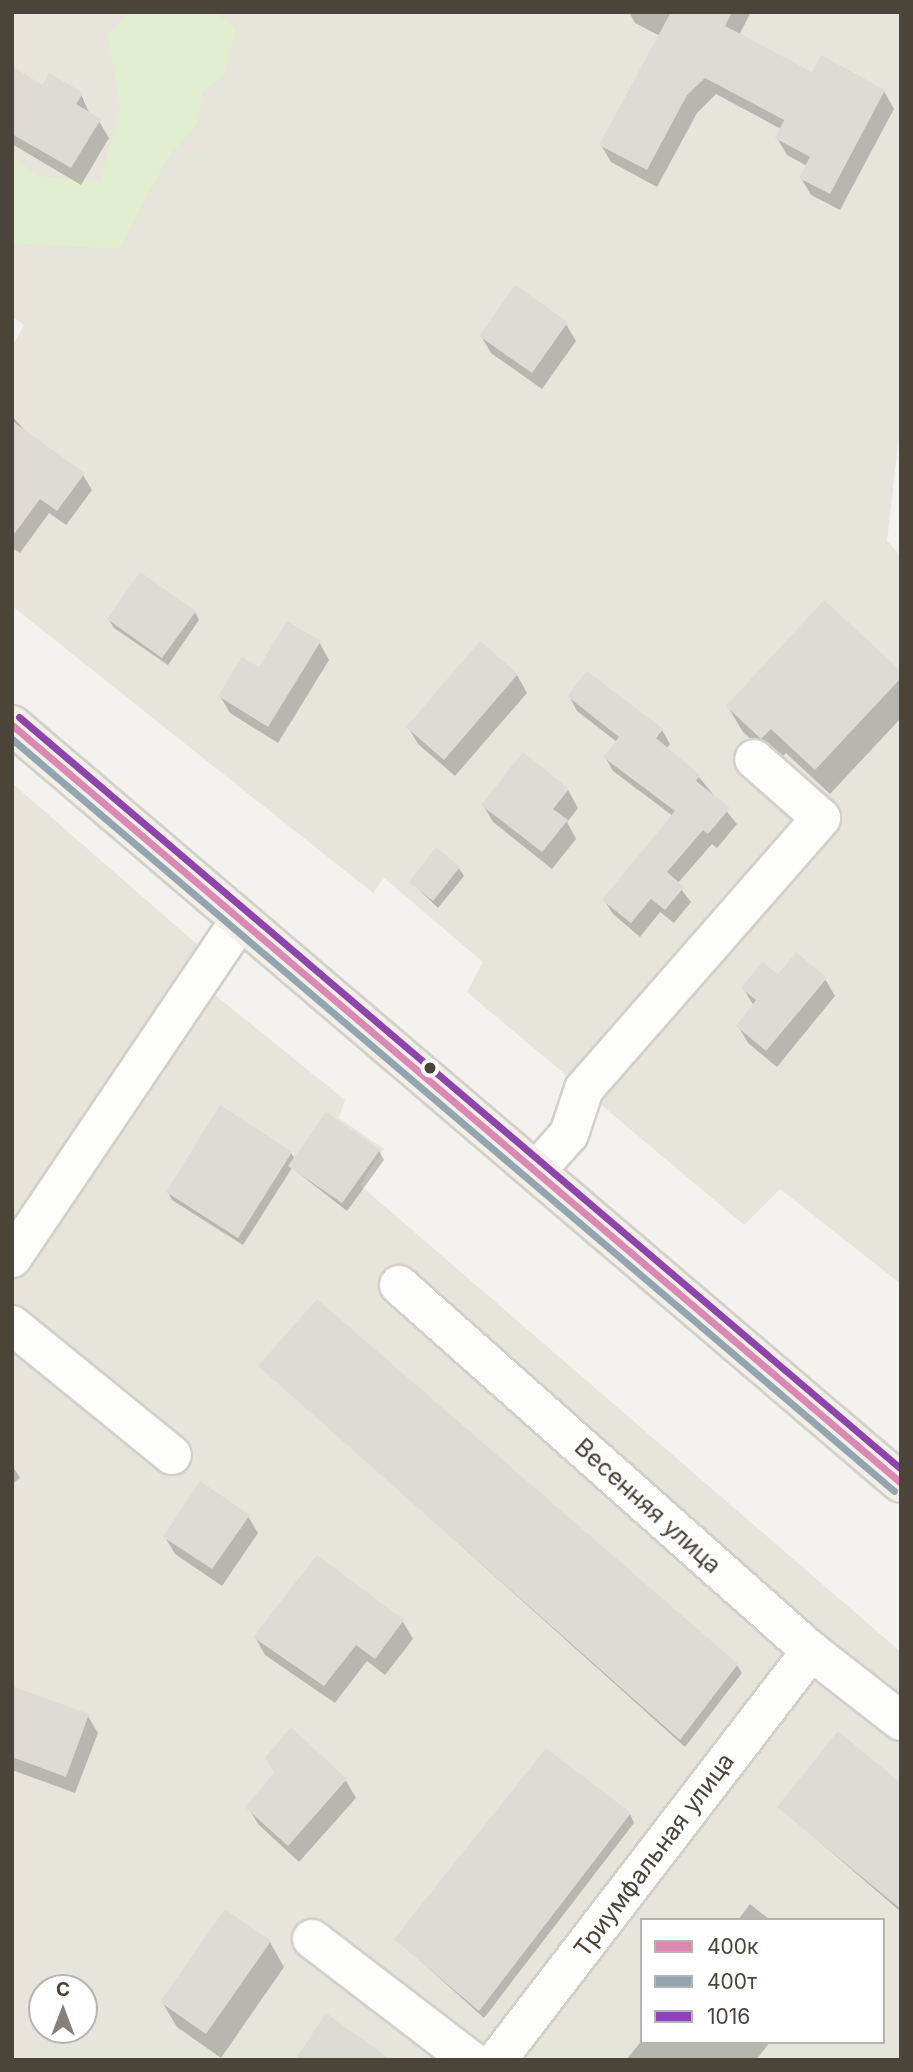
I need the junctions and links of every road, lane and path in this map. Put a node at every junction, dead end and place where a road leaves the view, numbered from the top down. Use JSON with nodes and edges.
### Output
{"nodes":[{"id":1,"x":12,"y":725,"type":"edge"},
{"id":2,"x":754,"y":759,"type":"dead end"},
{"id":3,"x":240,"y":920,"type":"junction"},
{"id":4,"x":537,"y":1170,"type":"junction"},
{"id":5,"x":12,"y":1258,"type":"edge"},
{"id":6,"x":399,"y":1285,"type":"dead end"},
{"id":7,"x":12,"y":1325,"type":"edge"},
{"id":8,"x":172,"y":1454,"type":"dead end"},
{"id":9,"x":901,"y":1483,"type":"edge"},
{"id":10,"x":811,"y":1651,"type":"junction"},
{"id":11,"x":901,"y":1721,"type":"edge"},
{"id":12,"x":312,"y":1939,"type":"dead end"},
{"id":13,"x":470,"y":2060,"type":"edge"},
{"id":14,"x":497,"y":2060,"type":"edge"}],
"edges":[{"from":1,"to":3,"type":"main road"},
{"from":2,"to":4,"type":"street"},
{"from":3,"to":4,"type":"main road"},
{"from":3,"to":5,"type":"street"},
{"from":4,"to":9,"type":"main road"},
{"from":6,"to":10,"type":"street","name":"Весенняя улица"},
{"from":7,"to":8,"type":"street"},
{"from":10,"to":11,"type":"street","name":"Весенняя улица"},
{"from":10,"to":14,"type":"street","name":"Триумфальная улица"},
{"from":12,"to":13,"type":"street"}]}
